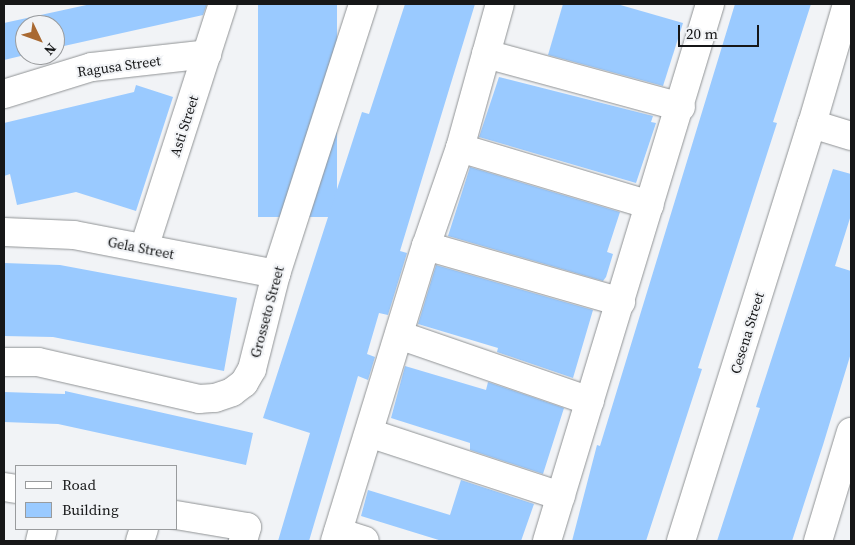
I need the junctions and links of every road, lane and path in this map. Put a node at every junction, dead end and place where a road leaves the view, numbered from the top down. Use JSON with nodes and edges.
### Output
{"nodes":[{"id":1,"x":223,"y":4,"type":"edge"},
{"id":2,"x":363,"y":4,"type":"edge"},
{"id":3,"x":500,"y":4,"type":"edge"},
{"id":4,"x":708,"y":4,"type":"edge"},
{"id":5,"x":847,"y":4,"type":"edge"},
{"id":6,"x":207,"y":54,"type":"junction"},
{"id":7,"x":486,"y":54,"type":"junction"},
{"id":8,"x":4,"y":94,"type":"edge"},
{"id":9,"x":681,"y":107,"type":"junction"},
{"id":10,"x":812,"y":124,"type":"junction"},
{"id":11,"x":851,"y":136,"type":"edge"},
{"id":12,"x":460,"y":148,"type":"junction"},
{"id":13,"x":650,"y":205,"type":"junction"},
{"id":14,"x":4,"y":232,"type":"edge"},
{"id":15,"x":426,"y":246,"type":"junction"},
{"id":16,"x":144,"y":248,"type":"junction"},
{"id":17,"x":276,"y":274,"type":"junction"},
{"id":18,"x":621,"y":302,"type":"junction"},
{"id":19,"x":399,"y":335,"type":"junction"},
{"id":20,"x":4,"y":362,"type":"edge"},
{"id":21,"x":590,"y":401,"type":"junction"},
{"id":22,"x":851,"y":432,"type":"edge"},
{"id":23,"x":369,"y":433,"type":"junction"},
{"id":24,"x":561,"y":496,"type":"junction"},
{"id":25,"x":178,"y":515,"type":"edge"},
{"id":26,"x":337,"y":537,"type":"edge"},
{"id":27,"x":243,"y":541,"type":"edge"},
{"id":28,"x":365,"y":541,"type":"edge"},
{"id":29,"x":547,"y":541,"type":"edge"},
{"id":30,"x":681,"y":541,"type":"edge"},
{"id":31,"x":818,"y":541,"type":"edge"}],
"edges":[{"from":1,"to":6,"type":"street","name":"Asti Street"},
{"from":2,"to":17,"type":"street","name":"Grosseto Street"},
{"from":3,"to":7,"type":"street"},
{"from":4,"to":9,"type":"street"},
{"from":5,"to":10,"type":"street","name":"Cesena Street"},
{"from":6,"to":8,"type":"street","name":"Ragusa Street"},
{"from":6,"to":16,"type":"street","name":"Asti Street"},
{"from":7,"to":9,"type":"street"},
{"from":7,"to":12,"type":"street"},
{"from":9,"to":13,"type":"street"},
{"from":10,"to":11,"type":"street"},
{"from":10,"to":30,"type":"street","name":"Cesena Street"},
{"from":12,"to":13,"type":"street"},
{"from":12,"to":15,"type":"street"},
{"from":13,"to":18,"type":"street"},
{"from":14,"to":16,"type":"street","name":"Gela Street"},
{"from":15,"to":18,"type":"street"},
{"from":15,"to":19,"type":"street"},
{"from":16,"to":17,"type":"street","name":"Gela Street"},
{"from":17,"to":20,"type":"street","name":"Grosseto Street"},
{"from":18,"to":21,"type":"street"},
{"from":19,"to":21,"type":"street"},
{"from":19,"to":23,"type":"street"},
{"from":21,"to":24,"type":"street"},
{"from":22,"to":31,"type":"street"},
{"from":23,"to":24,"type":"street"},
{"from":23,"to":26,"type":"street"},
{"from":24,"to":29,"type":"street"},
{"from":25,"to":27,"type":"street"},
{"from":26,"to":28,"type":"street"}]}
